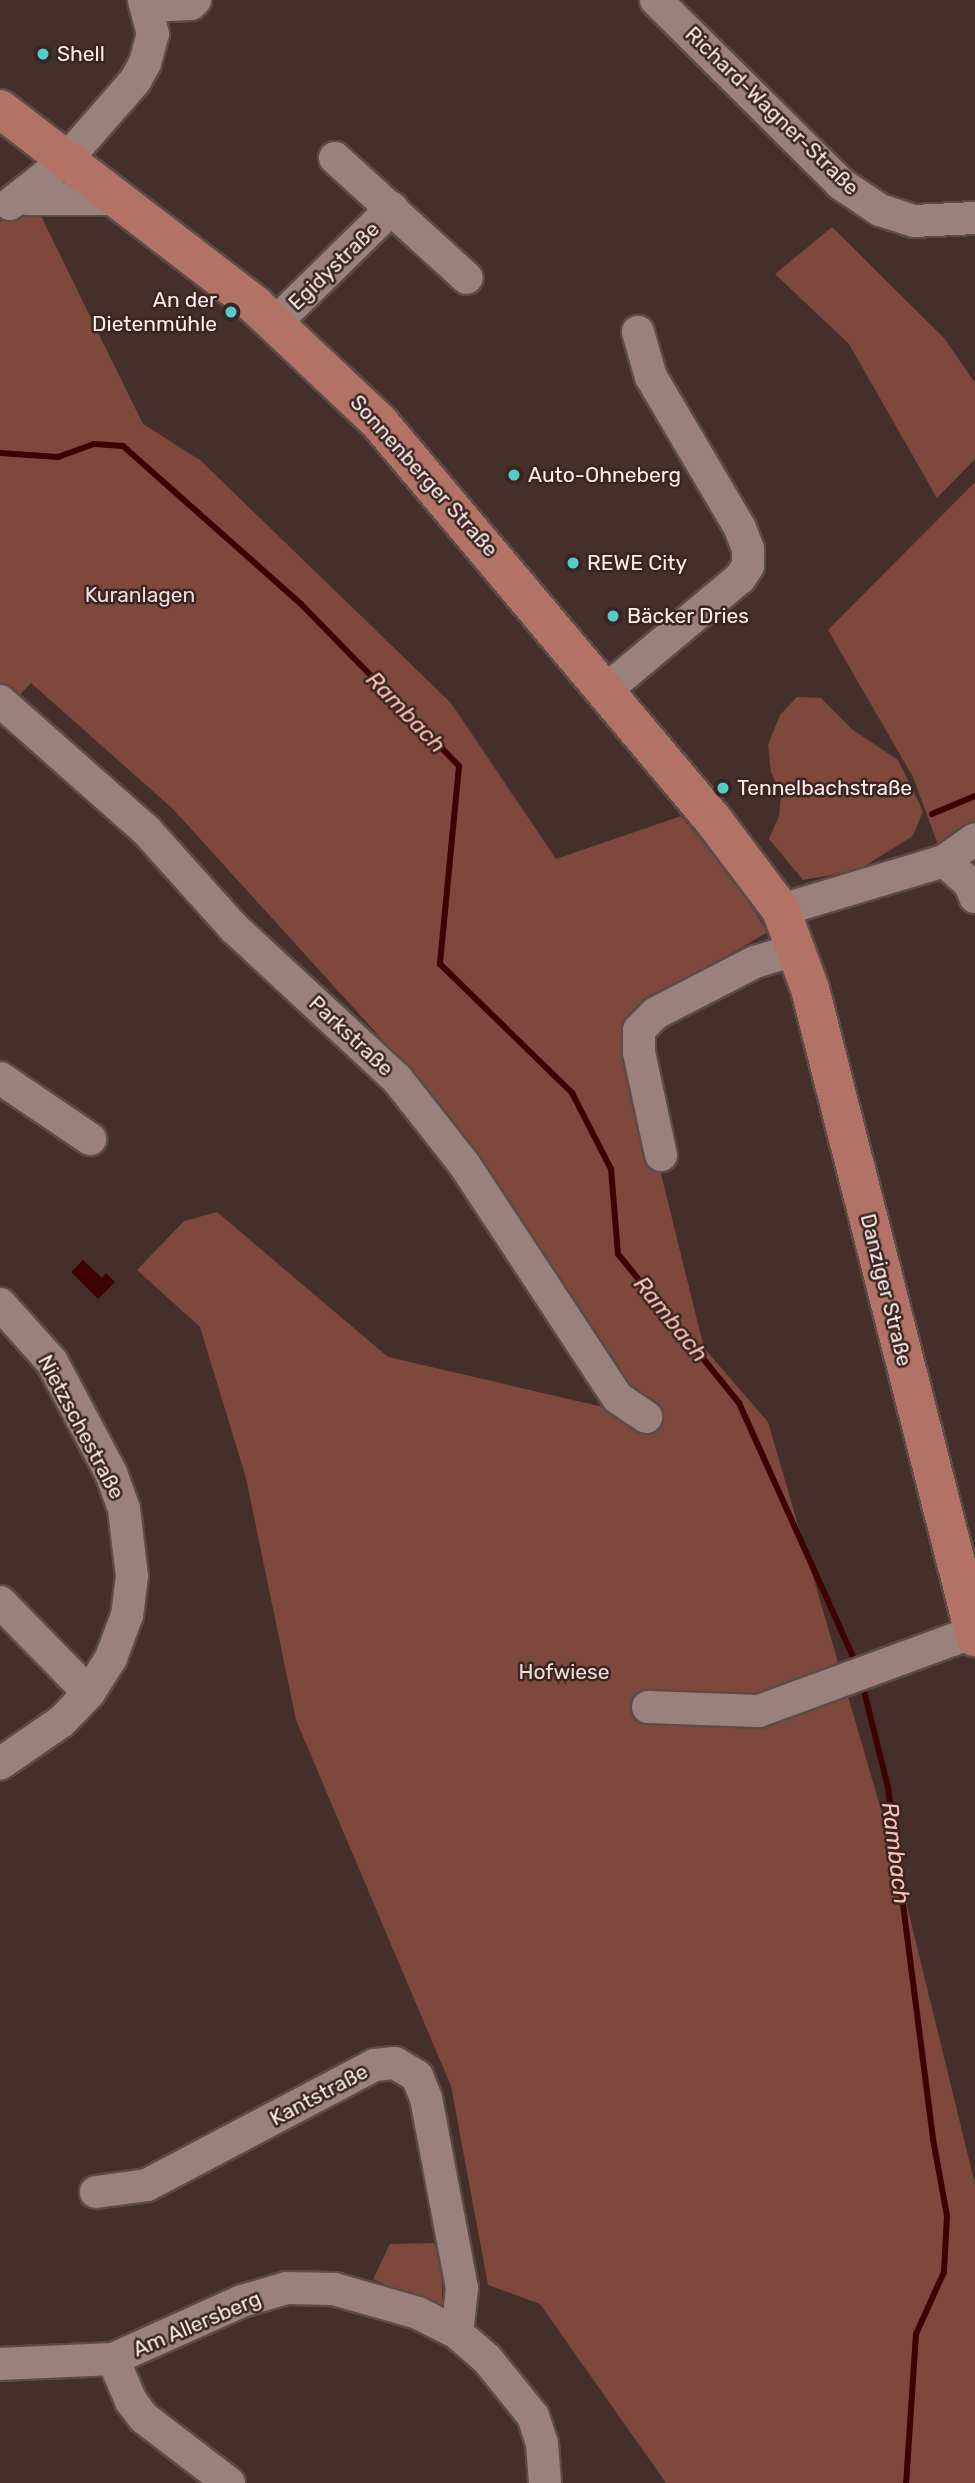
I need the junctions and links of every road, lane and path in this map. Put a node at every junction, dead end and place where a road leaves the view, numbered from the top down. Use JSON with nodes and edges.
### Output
{"nodes":[{"id":1,"x":195,"y":0,"type":"edge"},
{"id":2,"x":656,"y":0,"type":"edge"},
{"id":3,"x":146,"y":3,"type":"edge"},
{"id":4,"x":0,"y":109,"type":"edge"},
{"id":5,"x":335,"y":158,"type":"dead end"},
{"id":6,"x":66,"y":160,"type":"junction"},
{"id":7,"x":117,"y":200,"type":"junction"},
{"id":8,"x":13,"y":203,"type":"edge"},
{"id":9,"x":392,"y":208,"type":"junction"},
{"id":10,"x":975,"y":218,"type":"edge"},
{"id":11,"x":467,"y":278,"type":"dead end"},
{"id":12,"x":275,"y":323,"type":"junction"},
{"id":13,"x":638,"y":332,"type":"dead end"},
{"id":14,"x":606,"y":690,"type":"junction"},
{"id":15,"x":0,"y":701,"type":"edge"},
{"id":16,"x":975,"y":839,"type":"edge"},
{"id":17,"x":944,"y":860,"type":"junction"},
{"id":18,"x":973,"y":889,"type":"edge"},
{"id":19,"x":781,"y":910,"type":"junction"},
{"id":20,"x":798,"y":949,"type":"junction"},
{"id":21,"x":0,"y":1078,"type":"edge"},
{"id":22,"x":90,"y":1139,"type":"dead end"},
{"id":23,"x":661,"y":1156,"type":"dead end"},
{"id":24,"x":0,"y":1304,"type":"edge"},
{"id":25,"x":646,"y":1417,"type":"dead end"},
{"id":26,"x":0,"y":1602,"type":"edge"},
{"id":27,"x":974,"y":1634,"type":"edge"},
{"id":28,"x":89,"y":1693,"type":"junction"},
{"id":29,"x":648,"y":1707,"type":"dead end"},
{"id":30,"x":0,"y":1764,"type":"edge"},
{"id":31,"x":96,"y":2192,"type":"dead end"},
{"id":32,"x":457,"y":2333,"type":"junction"},
{"id":33,"x":113,"y":2359,"type":"junction"},
{"id":34,"x":0,"y":2364,"type":"edge"},
{"id":35,"x":229,"y":2483,"type":"edge"},
{"id":36,"x":545,"y":2483,"type":"edge"}],
"edges":[{"from":1,"to":3,"type":"street"},
{"from":2,"to":10,"type":"street","name":"Richard-Wagner-Straße"},
{"from":3,"to":6,"type":"street"},
{"from":4,"to":6,"type":"main road","name":"Sonnenberger Straße"},
{"from":5,"to":9,"type":"street","name":"Egidystraße"},
{"from":6,"to":7,"type":"main road","name":"Sonnenberger Straße"},
{"from":6,"to":8,"type":"street"},
{"from":7,"to":8,"type":"street"},
{"from":7,"to":12,"type":"main road","name":"Sonnenberger Straße"},
{"from":9,"to":11,"type":"street","name":"Egidystraße"},
{"from":9,"to":12,"type":"street","name":"Egidystraße"},
{"from":12,"to":14,"type":"main road","name":"Sonnenberger Straße"},
{"from":13,"to":14,"type":"street"},
{"from":14,"to":19,"type":"main road","name":"Sonnenberger Straße"},
{"from":15,"to":25,"type":"street","name":"Parkstraße"},
{"from":16,"to":17,"type":"street"},
{"from":17,"to":18,"type":"street"},
{"from":17,"to":19,"type":"street"},
{"from":19,"to":20,"type":"main road","name":"Danziger Straße"},
{"from":20,"to":23,"type":"street"},
{"from":20,"to":27,"type":"main road","name":"Danziger Straße"},
{"from":21,"to":22,"type":"street"},
{"from":24,"to":28,"type":"street","name":"Nietzschestraße"},
{"from":26,"to":28,"type":"street"},
{"from":27,"to":29,"type":"street","name":"Danziger Straße"},
{"from":28,"to":30,"type":"street","name":"Nietzschestraße"},
{"from":31,"to":32,"type":"street","name":"Kantstraße"},
{"from":32,"to":33,"type":"street","name":"Am Allersberg"},
{"from":32,"to":36,"type":"street","name":"Am Allersberg"},
{"from":33,"to":34,"type":"street","name":"Am Allersberg"},
{"from":33,"to":35,"type":"street"}]}
